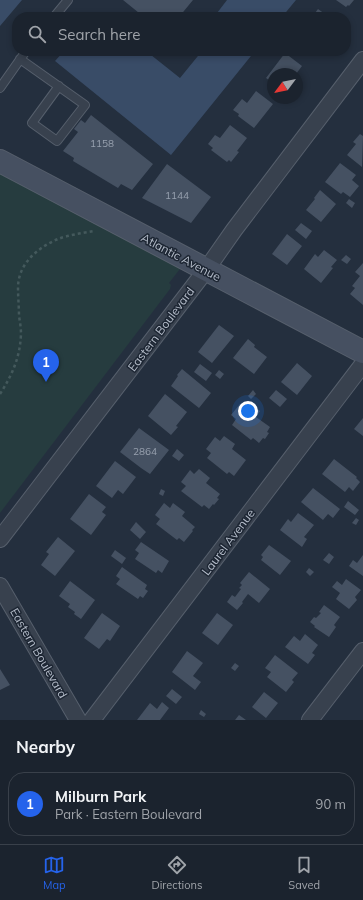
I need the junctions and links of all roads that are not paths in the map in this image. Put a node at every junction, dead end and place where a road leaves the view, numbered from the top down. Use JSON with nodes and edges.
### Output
{"nodes":[{"id":1,"x":68,"y":0,"type":"edge"},
{"id":2,"x":58,"y":12,"type":"edge"},
{"id":3,"x":22,"y":56,"type":"edge"},
{"id":4,"x":20,"y":59,"type":"junction"},
{"id":5,"x":363,"y":60,"type":"edge"},
{"id":6,"x":59,"y":86,"type":"junction"},
{"id":7,"x":0,"y":88,"type":"edge"},
{"id":8,"x":0,"y":161,"type":"edge"},
{"id":9,"x":206,"y":270,"type":"junction"},
{"id":10,"x":363,"y":352,"type":"edge"},
{"id":11,"x":363,"y":364,"type":"edge"},
{"id":12,"x":0,"y":539,"type":"edge"},
{"id":13,"x":0,"y":586,"type":"edge"},
{"id":14,"x":363,"y":651,"type":"edge"},
{"id":15,"x":78,"y":720,"type":"edge"},
{"id":16,"x":92,"y":720,"type":"edge"},
{"id":17,"x":310,"y":720,"type":"edge"}],
"edges":[{"from":1,"to":2,"type":"lane"},
{"from":3,"to":4,"type":"lane"},
{"from":4,"to":6,"type":"lane"},
{"from":4,"to":7,"type":"lane"},
{"from":5,"to":9,"type":"street","name":"Eastern Boulevard"},
{"from":6,"to":6,"type":"lane"},
{"from":8,"to":9,"type":"main road","name":"Atlantic Avenue"},
{"from":9,"to":10,"type":"main road","name":"Atlantic Avenue"},
{"from":9,"to":12,"type":"street","name":"Eastern Boulevard"},
{"from":11,"to":16,"type":"street","name":"Laurel Avenue"},
{"from":13,"to":15,"type":"street","name":"Eastern Boulevard"},
{"from":14,"to":17,"type":"street"}]}
